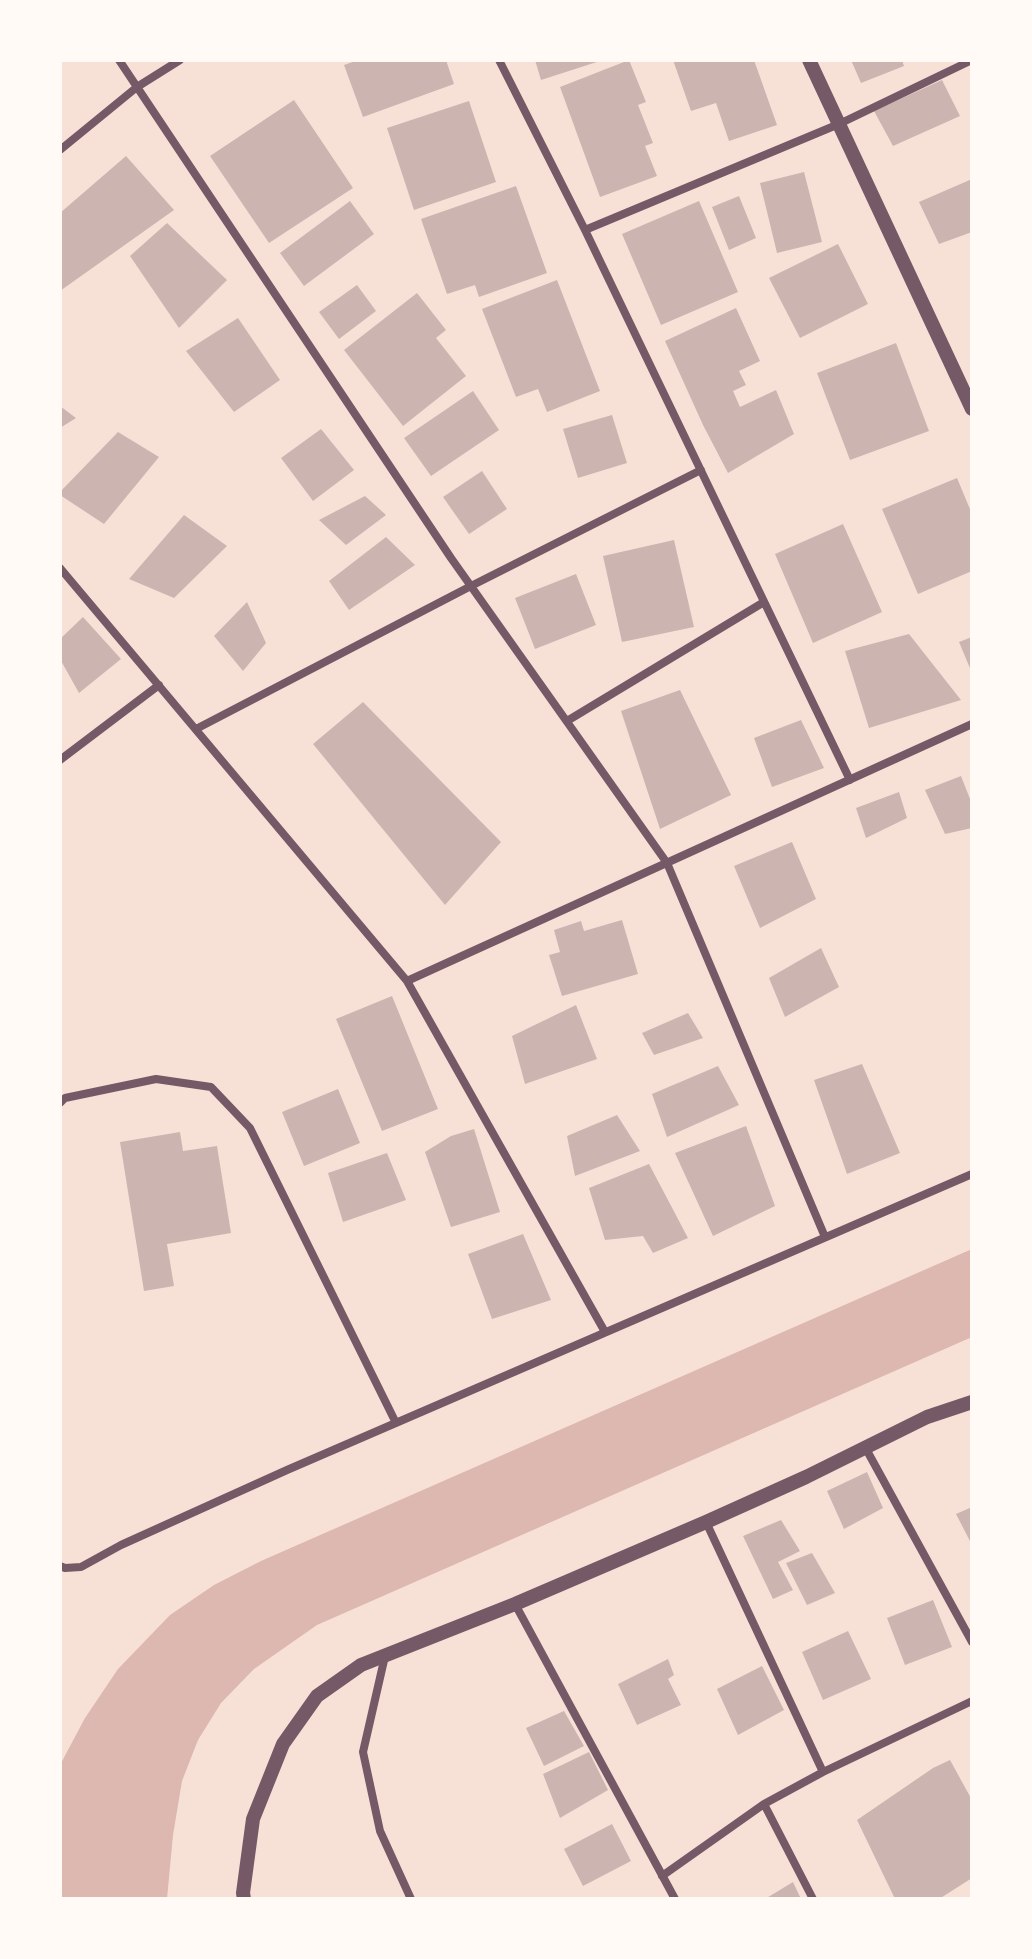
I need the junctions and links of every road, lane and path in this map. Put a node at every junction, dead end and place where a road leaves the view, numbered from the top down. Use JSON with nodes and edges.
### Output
{"nodes":[{"id":1,"x":119,"y":60,"type":"edge"},
{"id":2,"x":180,"y":60,"type":"edge"},
{"id":3,"x":499,"y":60,"type":"edge"},
{"id":4,"x":809,"y":60,"type":"edge"},
{"id":5,"x":972,"y":60,"type":"edge"},
{"id":6,"x":137,"y":87,"type":"junction"},
{"id":7,"x":839,"y":124,"type":"junction"},
{"id":8,"x":60,"y":150,"type":"edge"},
{"id":9,"x":585,"y":230,"type":"junction"},
{"id":10,"x":972,"y":409,"type":"edge"},
{"id":11,"x":701,"y":470,"type":"junction"},
{"id":12,"x":60,"y":568,"type":"edge"},
{"id":13,"x":471,"y":586,"type":"junction"},
{"id":14,"x":764,"y":602,"type":"junction"},
{"id":15,"x":159,"y":685,"type":"junction"},
{"id":16,"x":567,"y":721,"type":"junction"},
{"id":17,"x":972,"y":724,"type":"edge"},
{"id":18,"x":196,"y":729,"type":"junction"},
{"id":19,"x":60,"y":760,"type":"edge"},
{"id":20,"x":850,"y":780,"type":"junction"},
{"id":21,"x":667,"y":863,"type":"junction"},
{"id":22,"x":407,"y":981,"type":"junction"},
{"id":23,"x":62,"y":1097,"type":"edge"},
{"id":24,"x":972,"y":1174,"type":"edge"},
{"id":25,"x":825,"y":1237,"type":"junction"},
{"id":26,"x":605,"y":1332,"type":"junction"},
{"id":27,"x":972,"y":1402,"type":"edge"},
{"id":28,"x":396,"y":1423,"type":"junction"},
{"id":29,"x":865,"y":1447,"type":"junction"},
{"id":30,"x":706,"y":1522,"type":"junction"},
{"id":31,"x":62,"y":1567,"type":"edge"},
{"id":32,"x":515,"y":1604,"type":"junction"},
{"id":33,"x":972,"y":1642,"type":"edge"},
{"id":34,"x":385,"y":1656,"type":"junction"},
{"id":35,"x":971,"y":1704,"type":"edge"},
{"id":36,"x":823,"y":1772,"type":"junction"},
{"id":37,"x":764,"y":1804,"type":"junction"},
{"id":38,"x":662,"y":1876,"type":"junction"},
{"id":39,"x":244,"y":1899,"type":"edge"},
{"id":40,"x":411,"y":1899,"type":"edge"},
{"id":41,"x":675,"y":1899,"type":"edge"},
{"id":42,"x":813,"y":1899,"type":"edge"}],
"edges":[{"from":1,"to":6,"type":"street"},
{"from":2,"to":6,"type":"street"},
{"from":3,"to":9,"type":"street"},
{"from":4,"to":7,"type":"street"},
{"from":5,"to":7,"type":"street"},
{"from":6,"to":8,"type":"street"},
{"from":6,"to":13,"type":"street"},
{"from":7,"to":9,"type":"street"},
{"from":7,"to":10,"type":"street"},
{"from":9,"to":11,"type":"street"},
{"from":11,"to":13,"type":"street"},
{"from":11,"to":14,"type":"street"},
{"from":12,"to":15,"type":"street"},
{"from":13,"to":16,"type":"street"},
{"from":13,"to":18,"type":"street"},
{"from":14,"to":16,"type":"street"},
{"from":14,"to":20,"type":"street"},
{"from":15,"to":18,"type":"street"},
{"from":15,"to":19,"type":"street"},
{"from":16,"to":21,"type":"street"},
{"from":17,"to":20,"type":"street"},
{"from":18,"to":22,"type":"street"},
{"from":20,"to":21,"type":"street"},
{"from":21,"to":22,"type":"street"},
{"from":21,"to":25,"type":"street"},
{"from":22,"to":26,"type":"street"},
{"from":23,"to":28,"type":"street"},
{"from":24,"to":25,"type":"street"},
{"from":25,"to":26,"type":"street"},
{"from":26,"to":28,"type":"street"},
{"from":27,"to":29,"type":"street"},
{"from":28,"to":31,"type":"street"},
{"from":29,"to":30,"type":"street"},
{"from":29,"to":33,"type":"street"},
{"from":30,"to":32,"type":"street"},
{"from":30,"to":36,"type":"street"},
{"from":32,"to":34,"type":"street"},
{"from":32,"to":38,"type":"street"},
{"from":34,"to":39,"type":"street"},
{"from":34,"to":40,"type":"street"},
{"from":35,"to":36,"type":"street"},
{"from":36,"to":37,"type":"street"},
{"from":37,"to":38,"type":"street"},
{"from":37,"to":42,"type":"street"},
{"from":38,"to":41,"type":"street"}]}
